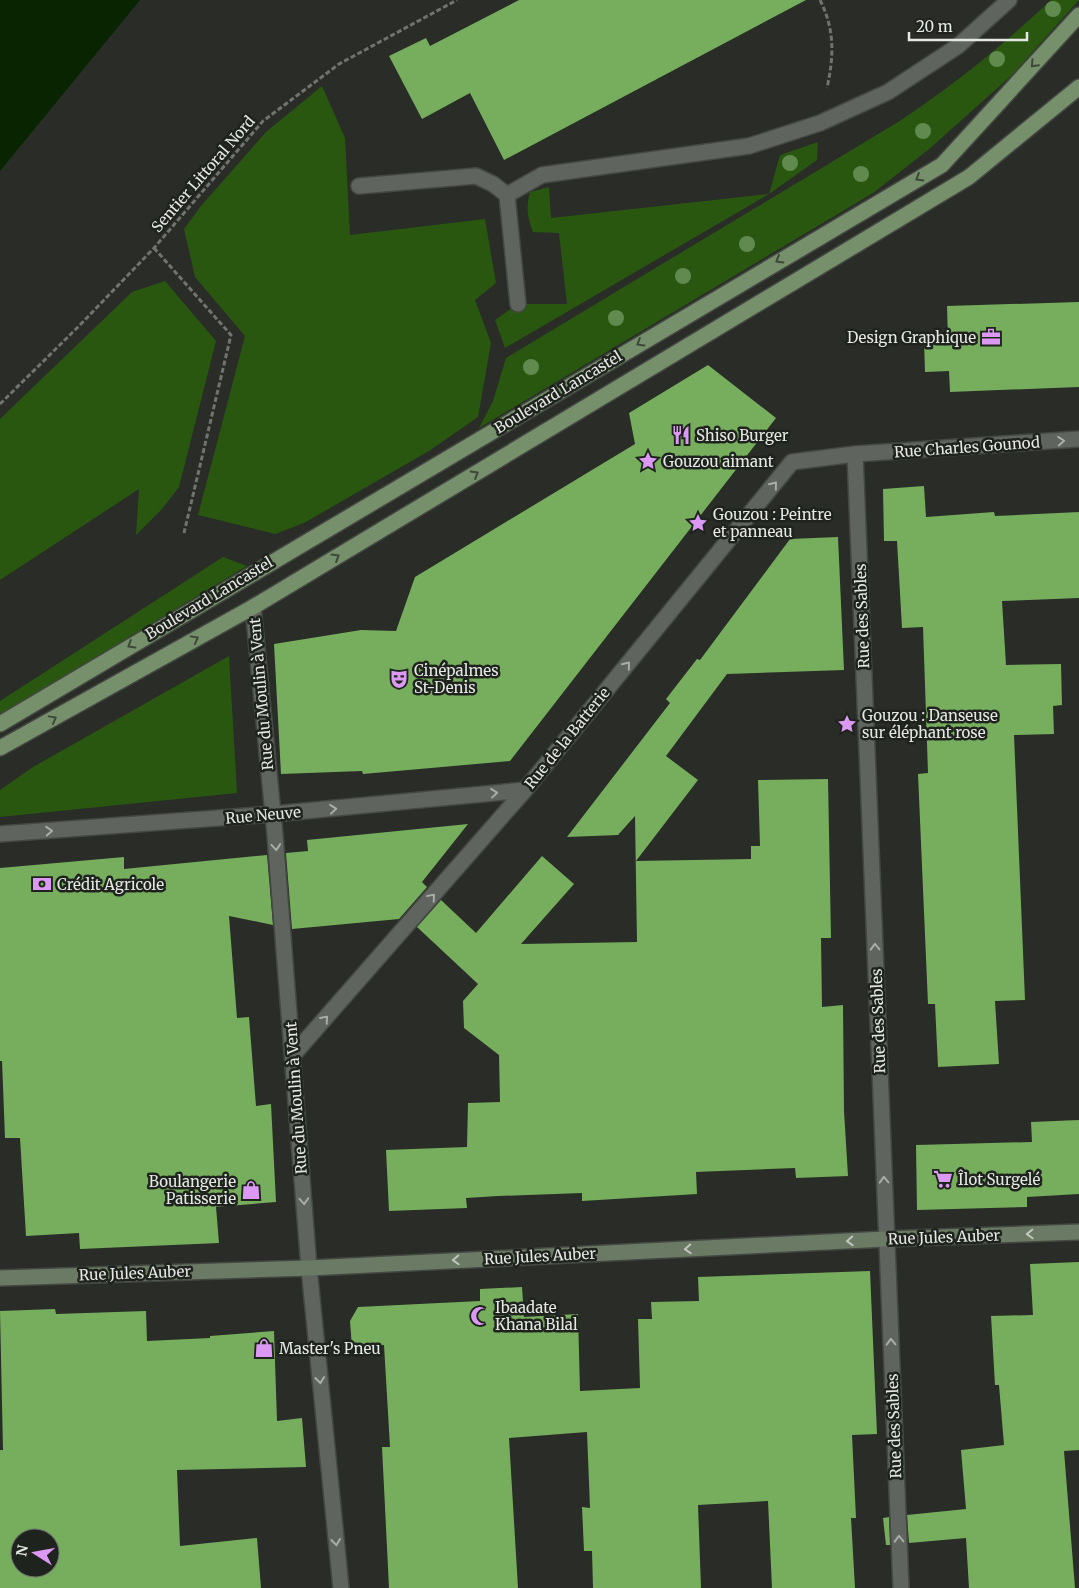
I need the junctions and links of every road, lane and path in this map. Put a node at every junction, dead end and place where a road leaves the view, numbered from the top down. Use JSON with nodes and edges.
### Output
{"nodes":[{"id":1,"x":457,"y":0,"type":"edge"},
{"id":2,"x":820,"y":0,"type":"edge"},
{"id":3,"x":1009,"y":0,"type":"edge"},
{"id":4,"x":1079,"y":15,"type":"edge"},
{"id":5,"x":1079,"y":87,"type":"edge"},
{"id":6,"x":820,"y":123,"type":"junction"},
{"id":7,"x":359,"y":186,"type":"dead end"},
{"id":8,"x":507,"y":195,"type":"junction"},
{"id":9,"x":154,"y":248,"type":"junction"},
{"id":10,"x":518,"y":304,"type":"dead end"},
{"id":11,"x":0,"y":404,"type":"edge"},
{"id":12,"x":1079,"y":439,"type":"edge"},
{"id":13,"x":855,"y":454,"type":"junction"},
{"id":14,"x":184,"y":533,"type":"dead end"},
{"id":15,"x":253,"y":607,"type":"junction"},
{"id":16,"x":0,"y":724,"type":"edge"},
{"id":17,"x":5,"y":745,"type":"edge"},
{"id":18,"x":0,"y":753,"type":"edge"},
{"id":19,"x":525,"y":790,"type":"junction"},
{"id":20,"x":273,"y":814,"type":"junction"},
{"id":21,"x":0,"y":834,"type":"edge"},
{"id":22,"x":293,"y":1055,"type":"junction"},
{"id":23,"x":1079,"y":1232,"type":"edge"},
{"id":24,"x":886,"y":1239,"type":"junction"},
{"id":25,"x":309,"y":1268,"type":"junction"},
{"id":26,"x":0,"y":1278,"type":"edge"},
{"id":27,"x":341,"y":1588,"type":"edge"},
{"id":28,"x":901,"y":1588,"type":"edge"}],
"edges":[{"from":1,"to":9,"type":"path","name":"Sentier Littoral Nord"},
{"from":2,"to":6,"type":"path"},
{"from":3,"to":6,"type":"street"},
{"from":4,"to":16,"type":"main road","name":"Boulevard Lancastel","one_way":true},
{"from":15,"to":5,"type":"main road","name":"Boulevard Lancastel","one_way":true},
{"from":6,"to":8,"type":"street"},
{"from":7,"to":8,"type":"street"},
{"from":8,"to":10,"type":"street"},
{"from":9,"to":11,"type":"path","name":"Sentier Littoral Nord"},
{"from":9,"to":14,"type":"path"},
{"from":13,"to":12,"type":"street","name":"Rue Charles Gounod","one_way":true},
{"from":19,"to":13,"type":"street","name":"Rue de la Batterie","one_way":true},
{"from":24,"to":13,"type":"street","name":"Rue des Sables","one_way":true},
{"from":17,"to":15,"type":"main road","name":"Boulevard Lancastel","one_way":true},
{"from":15,"to":20,"type":"street","name":"Rue du Moulin à Vent"},
{"from":17,"to":18,"type":"main road","name":"Boulevard Lancastel"},
{"from":20,"to":19,"type":"street","name":"Rue Neuve","one_way":true},
{"from":22,"to":19,"type":"street","name":"Rue de la Batterie","one_way":true},
{"from":21,"to":20,"type":"street","name":"Rue Neuve","one_way":true},
{"from":20,"to":22,"type":"street","name":"Rue du Moulin à Vent","one_way":true},
{"from":22,"to":25,"type":"street","name":"Rue du Moulin à Vent","one_way":true},
{"from":23,"to":24,"type":"street","name":"Rue Jules Auber","one_way":true},
{"from":24,"to":25,"type":"street","name":"Rue Jules Auber","one_way":true},
{"from":28,"to":24,"type":"street","name":"Rue des Sables","one_way":true},
{"from":25,"to":26,"type":"street","name":"Rue Jules Auber"},
{"from":25,"to":27,"type":"street","name":"Rue du Moulin à Vent","one_way":true}]}
